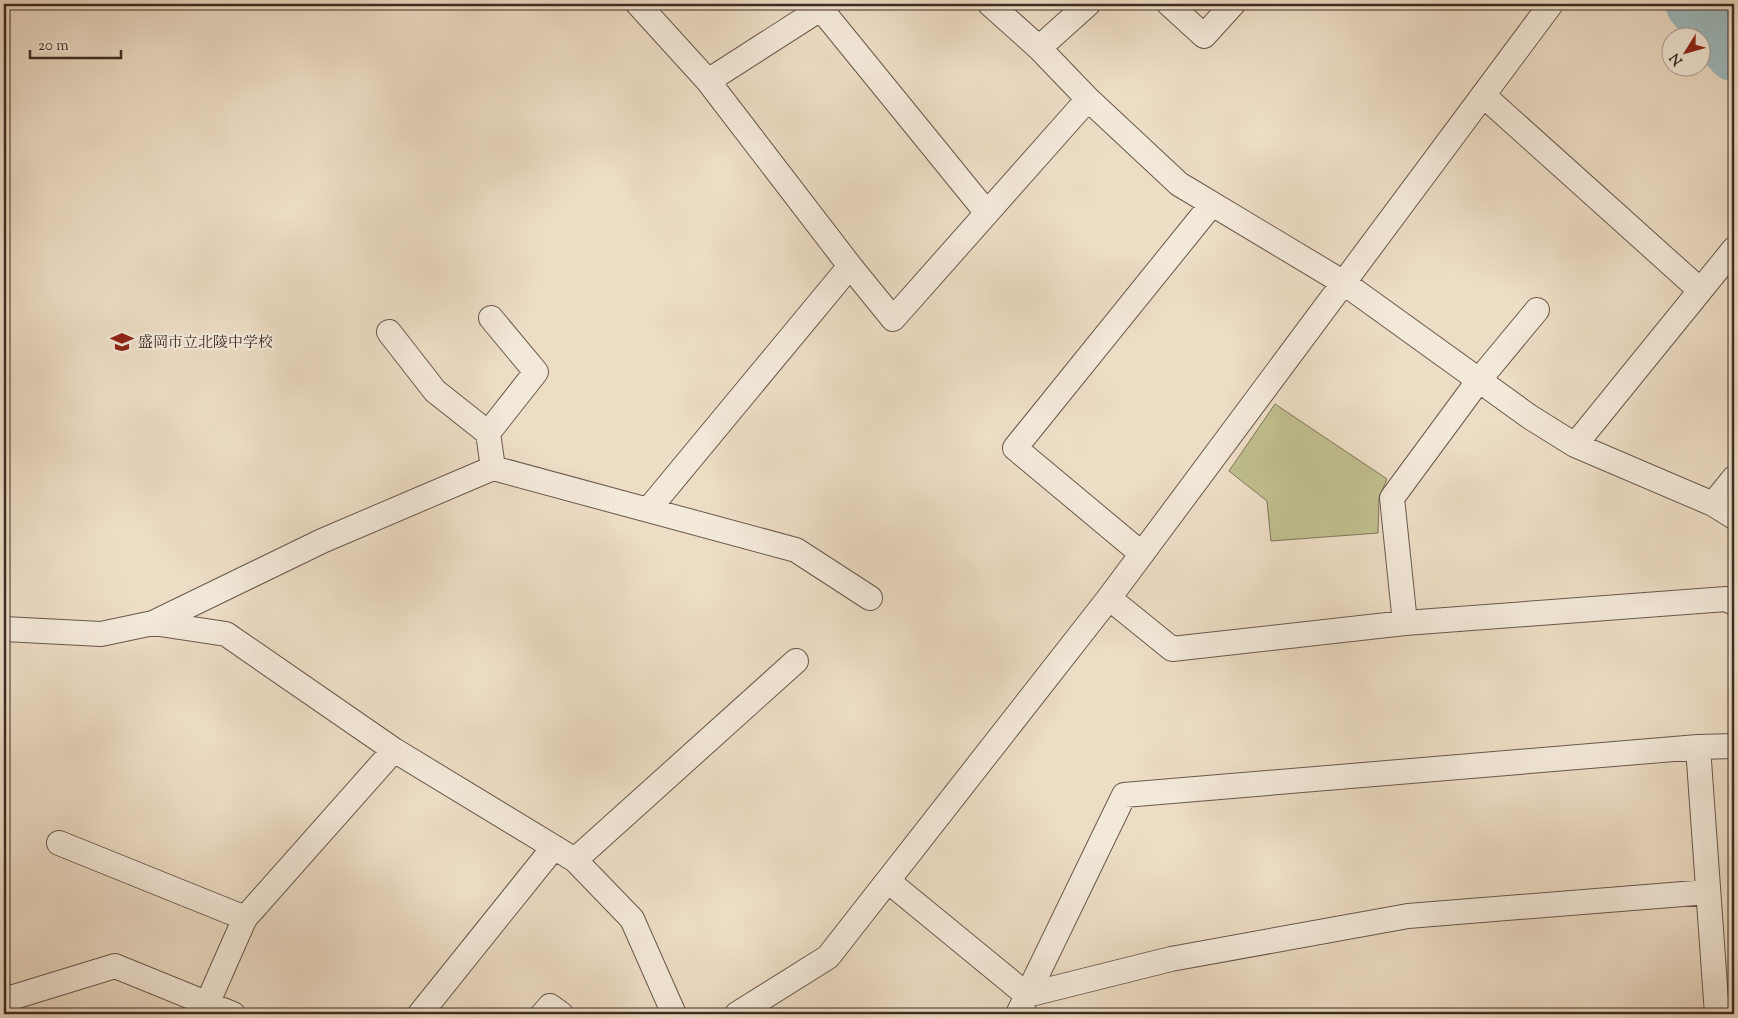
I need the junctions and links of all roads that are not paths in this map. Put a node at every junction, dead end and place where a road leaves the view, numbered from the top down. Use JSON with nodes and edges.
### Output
{"nodes":[{"id":1,"x":638,"y":4,"type":"edge"},
{"id":2,"x":990,"y":4,"type":"edge"},
{"id":3,"x":1088,"y":4,"type":"edge"},
{"id":4,"x":1169,"y":4,"type":"edge"},
{"id":5,"x":1233,"y":4,"type":"edge"},
{"id":6,"x":1551,"y":4,"type":"edge"},
{"id":7,"x":825,"y":7,"type":"edge"},
{"id":8,"x":1039,"y":48,"type":"junction"},
{"id":9,"x":708,"y":81,"type":"junction"},
{"id":10,"x":1483,"y":95,"type":"junction"},
{"id":11,"x":1088,"y":99,"type":"junction"},
{"id":12,"x":1212,"y":204,"type":"junction"},
{"id":13,"x":987,"y":213,"type":"junction"},
{"id":14,"x":1734,"y":249,"type":"edge"},
{"id":15,"x":850,"y":266,"type":"junction"},
{"id":16,"x":1344,"y":283,"type":"junction"},
{"id":17,"x":1700,"y":290,"type":"junction"},
{"id":18,"x":1537,"y":310,"type":"dead end"},
{"id":19,"x":492,"y":318,"type":"dead end"},
{"id":20,"x":388,"y":332,"type":"dead end"},
{"id":21,"x":1480,"y":380,"type":"junction"},
{"id":22,"x":488,"y":433,"type":"junction"},
{"id":23,"x":1575,"y":445,"type":"junction"},
{"id":24,"x":493,"y":468,"type":"junction"},
{"id":25,"x":1734,"y":478,"type":"edge"},
{"id":26,"x":1713,"y":504,"type":"junction"},
{"id":27,"x":648,"y":510,"type":"junction"},
{"id":28,"x":1734,"y":516,"type":"edge"},
{"id":29,"x":1142,"y":554,"type":"junction"},
{"id":30,"x":870,"y":598,"type":"dead end"},
{"id":31,"x":1109,"y":598,"type":"junction"},
{"id":32,"x":1734,"y":603,"type":"edge"},
{"id":33,"x":153,"y":623,"type":"junction"},
{"id":34,"x":1405,"y":623,"type":"junction"},
{"id":35,"x":4,"y":629,"type":"edge"},
{"id":36,"x":796,"y":661,"type":"dead end"},
{"id":37,"x":1734,"y":746,"type":"edge"},
{"id":38,"x":1698,"y":747,"type":"junction"},
{"id":39,"x":394,"y":750,"type":"junction"},
{"id":40,"x":59,"y":843,"type":"dead end"},
{"id":41,"x":554,"y":847,"type":"junction"},
{"id":42,"x":575,"y":860,"type":"junction"},
{"id":43,"x":888,"y":881,"type":"junction"},
{"id":44,"x":1708,"y":892,"type":"junction"},
{"id":45,"x":246,"y":918,"type":"junction"},
{"id":46,"x":4,"y":1000,"type":"edge"},
{"id":47,"x":207,"y":1004,"type":"junction"},
{"id":48,"x":1023,"y":1005,"type":"edge"},
{"id":49,"x":232,"y":1014,"type":"edge"},
{"id":50,"x":420,"y":1014,"type":"edge"},
{"id":51,"x":543,"y":1014,"type":"edge"},
{"id":52,"x":561,"y":1014,"type":"edge"},
{"id":53,"x":674,"y":1014,"type":"edge"},
{"id":54,"x":737,"y":1014,"type":"edge"},
{"id":55,"x":1717,"y":1014,"type":"edge"}],
"edges":[{"from":1,"to":9,"type":"street"},
{"from":2,"to":8,"type":"street"},
{"from":3,"to":8,"type":"street"},
{"from":4,"to":5,"type":"street"},
{"from":6,"to":10,"type":"street"},
{"from":7,"to":9,"type":"street"},
{"from":7,"to":13,"type":"street"},
{"from":8,"to":11,"type":"street"},
{"from":9,"to":15,"type":"street"},
{"from":10,"to":16,"type":"street"},
{"from":10,"to":17,"type":"street"},
{"from":11,"to":12,"type":"street"},
{"from":11,"to":13,"type":"street"},
{"from":12,"to":16,"type":"street"},
{"from":12,"to":29,"type":"street"},
{"from":13,"to":15,"type":"street"},
{"from":14,"to":17,"type":"street"},
{"from":15,"to":27,"type":"street"},
{"from":16,"to":21,"type":"street"},
{"from":16,"to":29,"type":"street"},
{"from":17,"to":23,"type":"street"},
{"from":18,"to":21,"type":"street"},
{"from":19,"to":22,"type":"street"},
{"from":20,"to":22,"type":"street"},
{"from":21,"to":23,"type":"street"},
{"from":21,"to":34,"type":"street"},
{"from":22,"to":24,"type":"street"},
{"from":23,"to":26,"type":"street"},
{"from":24,"to":27,"type":"street"},
{"from":24,"to":33,"type":"street"},
{"from":25,"to":26,"type":"street"},
{"from":26,"to":28,"type":"street"},
{"from":27,"to":30,"type":"street"},
{"from":29,"to":31,"type":"street"},
{"from":31,"to":34,"type":"street"},
{"from":31,"to":43,"type":"street"},
{"from":32,"to":34,"type":"street"},
{"from":33,"to":35,"type":"street"},
{"from":33,"to":39,"type":"street"},
{"from":36,"to":42,"type":"street"},
{"from":37,"to":38,"type":"street"},
{"from":38,"to":44,"type":"street"},
{"from":38,"to":48,"type":"street"},
{"from":39,"to":41,"type":"street"},
{"from":39,"to":45,"type":"street"},
{"from":40,"to":45,"type":"street"},
{"from":41,"to":42,"type":"street"},
{"from":41,"to":50,"type":"street"},
{"from":42,"to":53,"type":"street"},
{"from":43,"to":48,"type":"street"},
{"from":43,"to":54,"type":"street"},
{"from":44,"to":48,"type":"street"},
{"from":44,"to":55,"type":"street"},
{"from":45,"to":47,"type":"street"},
{"from":46,"to":47,"type":"street"},
{"from":47,"to":49,"type":"street"},
{"from":51,"to":52,"type":"street"}]}
